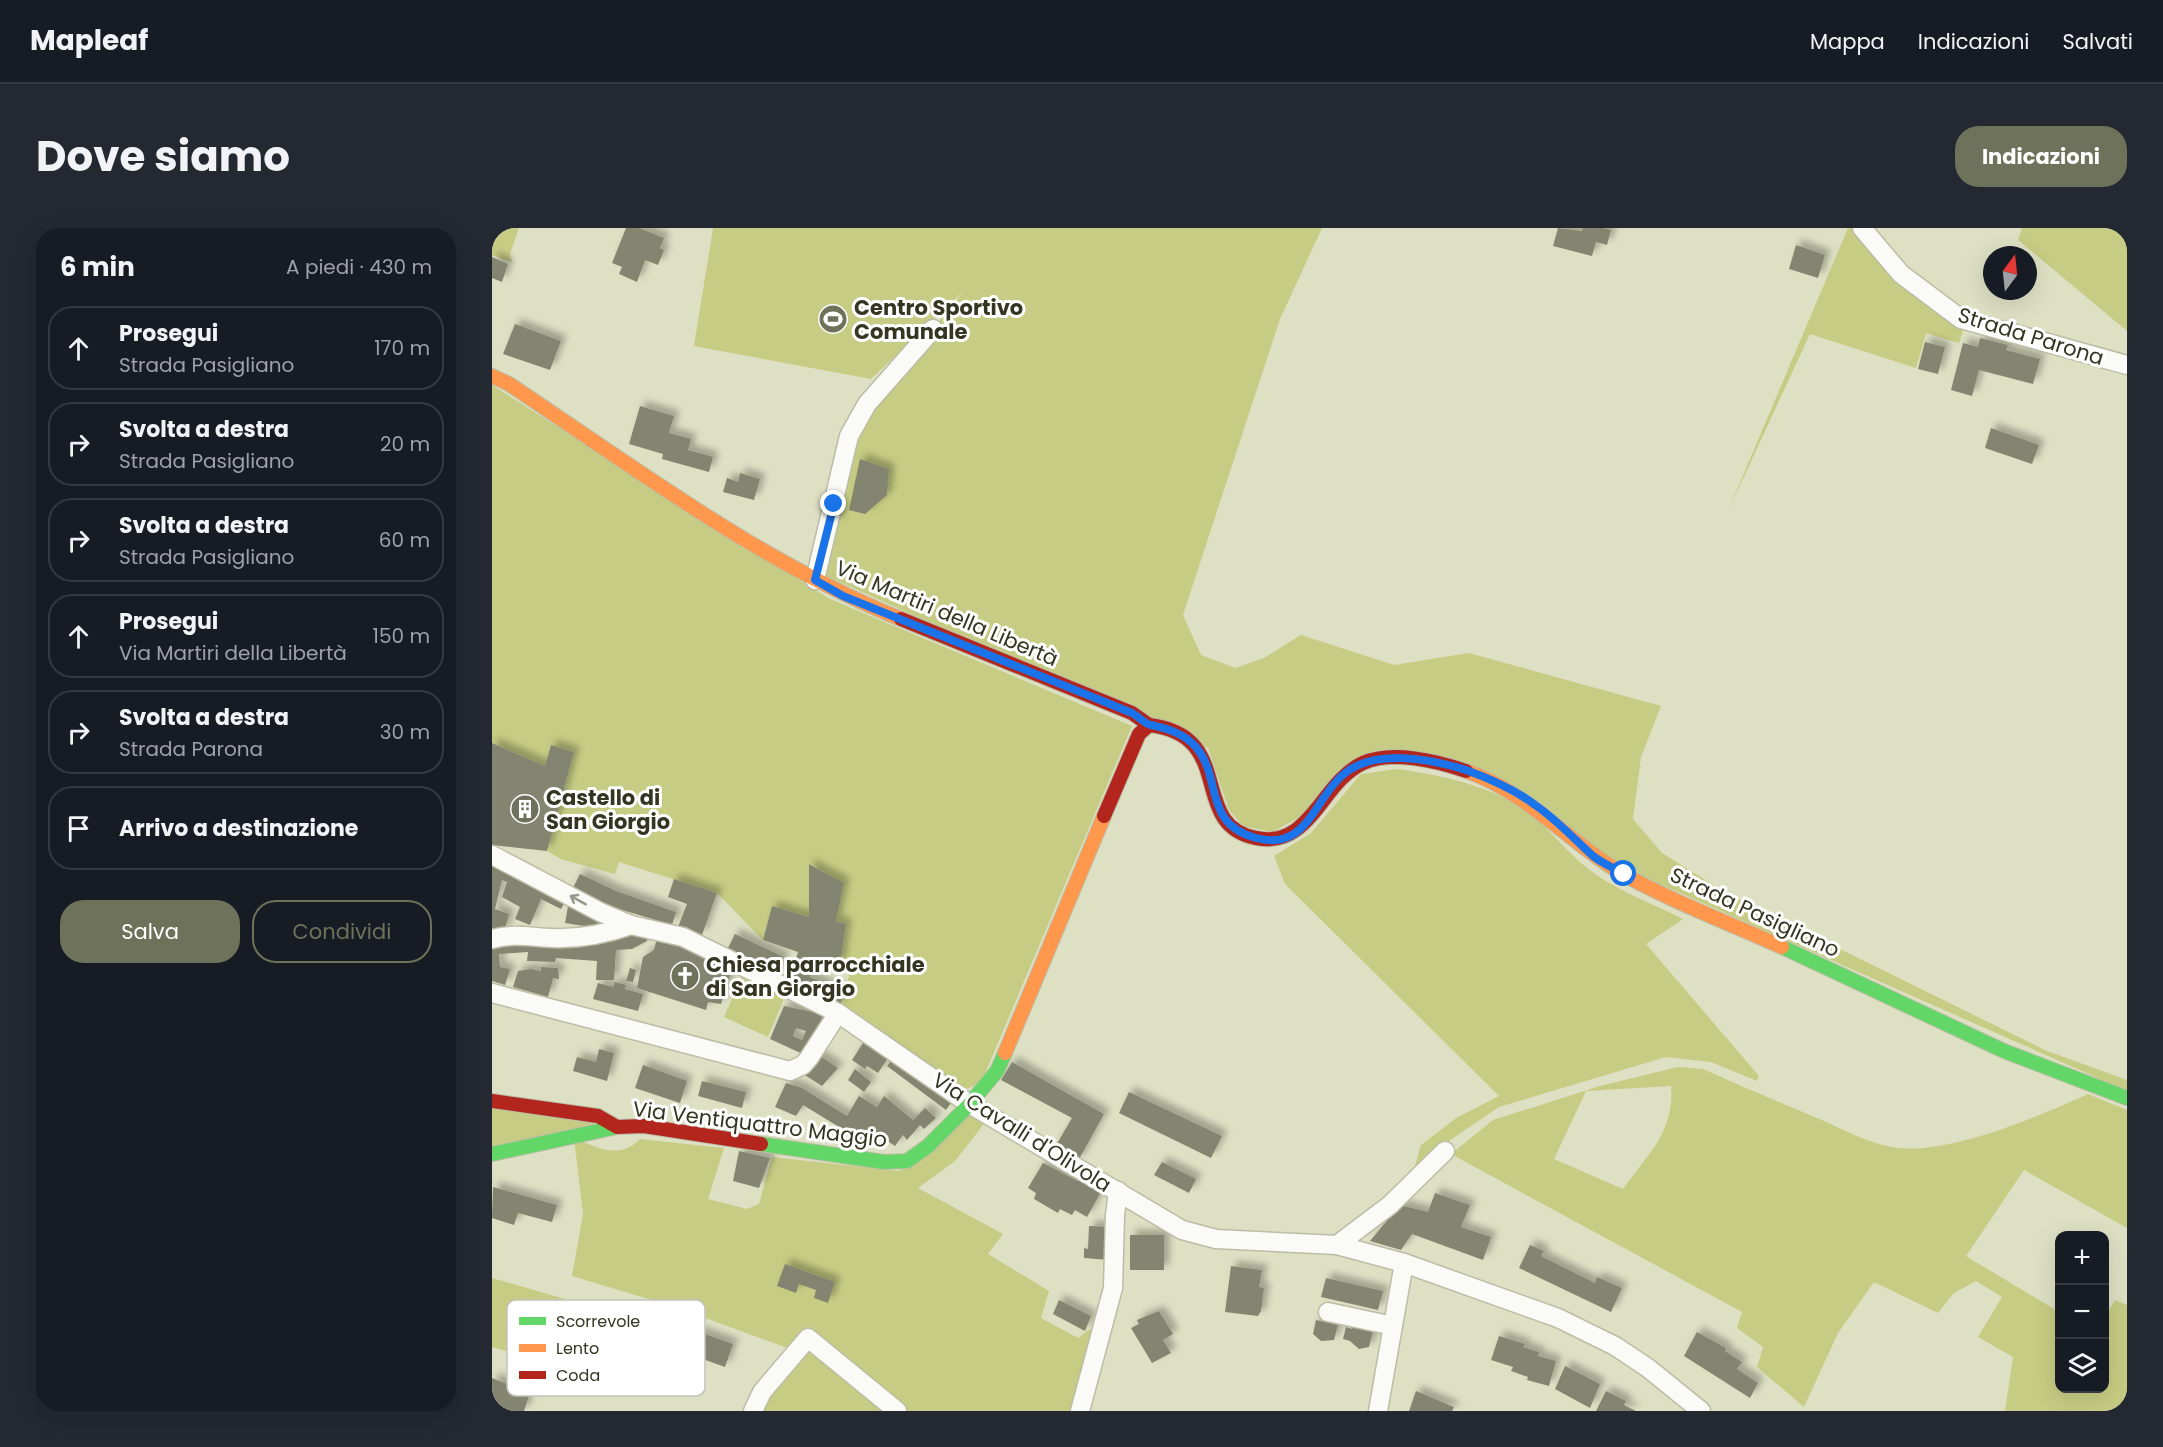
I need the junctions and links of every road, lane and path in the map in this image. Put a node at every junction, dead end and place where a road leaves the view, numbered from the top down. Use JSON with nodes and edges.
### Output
{"nodes":[{"id":1,"x":1862,"y":228,"type":"edge"},
{"id":2,"x":933,"y":329,"type":"dead end"},
{"id":3,"x":2127,"y":365,"type":"edge"},
{"id":4,"x":492,"y":376,"type":"edge"},
{"id":5,"x":815,"y":580,"type":"junction"},
{"id":6,"x":1149,"y":725,"type":"junction"},
{"id":7,"x":492,"y":855,"type":"edge"},
{"id":8,"x":631,"y":924,"type":"junction"},
{"id":9,"x":492,"y":939,"type":"edge"},
{"id":10,"x":492,"y":993,"type":"edge"},
{"id":11,"x":838,"y":1013,"type":"junction"},
{"id":12,"x":2127,"y":1098,"type":"edge"},
{"id":13,"x":492,"y":1101,"type":"edge"},
{"id":14,"x":968,"y":1103,"type":"junction"},
{"id":15,"x":617,"y":1127,"type":"junction"},
{"id":16,"x":1445,"y":1151,"type":"dead end"},
{"id":17,"x":492,"y":1154,"type":"edge"},
{"id":18,"x":1118,"y":1191,"type":"junction"},
{"id":19,"x":1337,"y":1245,"type":"junction"},
{"id":20,"x":1404,"y":1263,"type":"junction"},
{"id":21,"x":1328,"y":1312,"type":"dead end"},
{"id":22,"x":1393,"y":1326,"type":"junction"},
{"id":23,"x":753,"y":1411,"type":"edge"},
{"id":24,"x":897,"y":1411,"type":"edge"},
{"id":25,"x":1080,"y":1411,"type":"edge"},
{"id":26,"x":1378,"y":1411,"type":"edge"},
{"id":27,"x":1701,"y":1411,"type":"edge"}],
"edges":[{"from":1,"to":3,"type":"street","name":"Strada Parona"},
{"from":2,"to":5,"type":"street"},
{"from":4,"to":5,"type":"street","name":"Via Martiri della Libertà"},
{"from":5,"to":6,"type":"street","name":"Via Martiri della Libertà"},
{"from":6,"to":12,"type":"street","name":"Strada Pasigliano"},
{"from":6,"to":14,"type":"street"},
{"from":8,"to":7,"type":"street","name":"Via Cavalli d'Olivola","one_way":true},
{"from":8,"to":9,"type":"street"},
{"from":8,"to":11,"type":"street","name":"Via Cavalli d'Olivola"},
{"from":10,"to":11,"type":"street"},
{"from":11,"to":14,"type":"street","name":"Via Cavalli d'Olivola"},
{"from":13,"to":15,"type":"street","name":"Via Ventiquattro Maggio"},
{"from":14,"to":15,"type":"street","name":"Via Ventiquattro Maggio"},
{"from":14,"to":18,"type":"street","name":"Via Cavalli d'Olivola"},
{"from":15,"to":17,"type":"street"},
{"from":16,"to":19,"type":"street"},
{"from":18,"to":19,"type":"street","name":"Via Cavalli d'Olivola"},
{"from":18,"to":25,"type":"street"},
{"from":19,"to":20,"type":"street","name":"Via Cavalli d'Olivola"},
{"from":20,"to":22,"type":"street"},
{"from":20,"to":27,"type":"street","name":"Via Cavalli d'Olivola"},
{"from":21,"to":22,"type":"street"},
{"from":22,"to":26,"type":"street"},
{"from":23,"to":24,"type":"street"}]}
